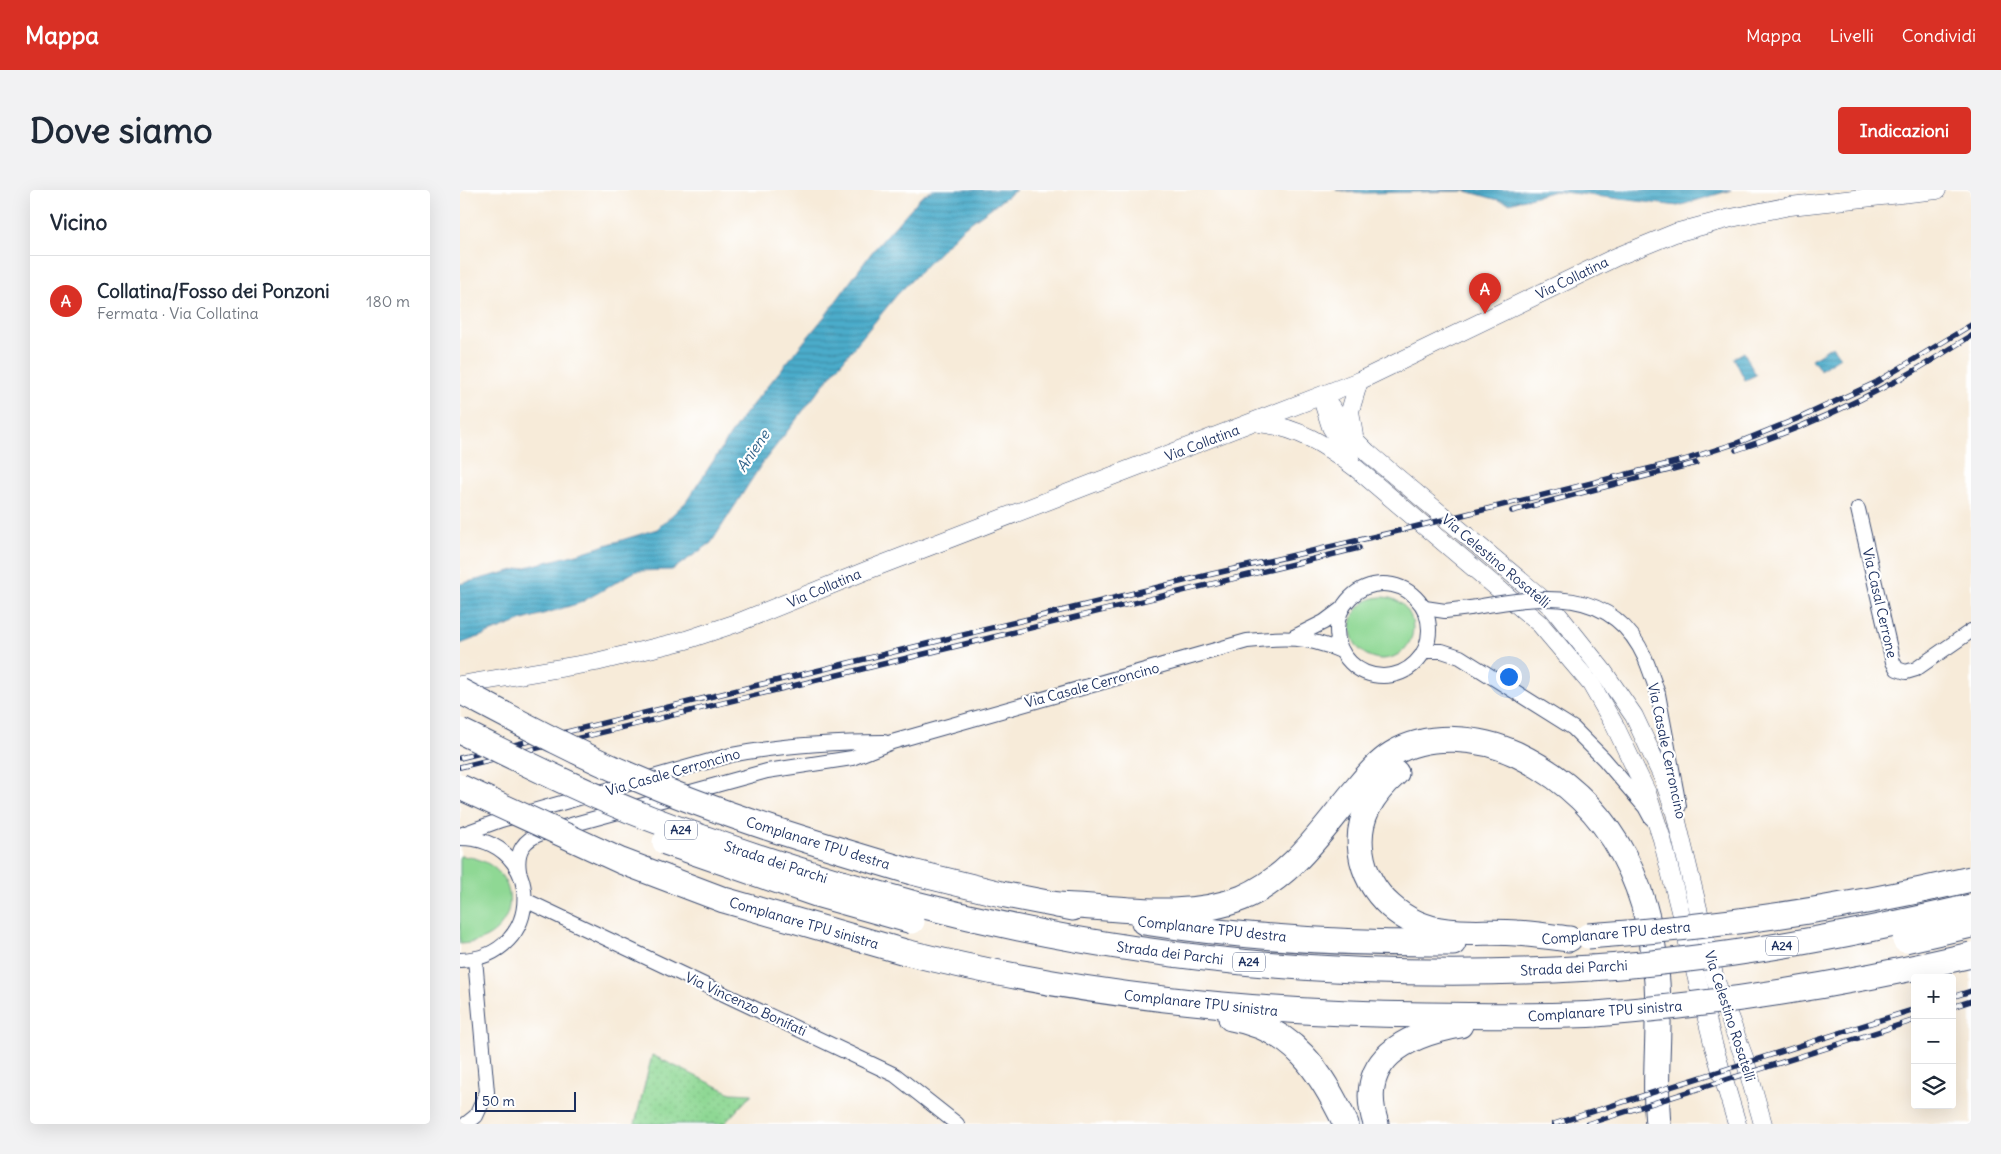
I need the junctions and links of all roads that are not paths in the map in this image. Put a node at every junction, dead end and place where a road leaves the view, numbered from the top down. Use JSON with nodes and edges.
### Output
{"nodes":[{"id":1,"x":1936,"y":190,"type":"edge"},
{"id":2,"x":1360,"y":381,"type":"junction"},
{"id":3,"x":1323,"y":396,"type":"junction"},
{"id":4,"x":1256,"y":422,"type":"junction"},
{"id":5,"x":1354,"y":439,"type":"junction"},
{"id":6,"x":1357,"y":469,"type":"junction"},
{"id":7,"x":1858,"y":508,"type":"dead end"},
{"id":8,"x":1425,"y":608,"type":"junction"},
{"id":9,"x":1340,"y":610,"type":"junction"},
{"id":10,"x":1971,"y":631,"type":"edge"},
{"id":11,"x":1294,"y":637,"type":"junction"},
{"id":12,"x":1341,"y":651,"type":"junction"},
{"id":13,"x":1425,"y":652,"type":"junction"},
{"id":14,"x":460,"y":685,"type":"edge"},
{"id":15,"x":460,"y":691,"type":"edge"},
{"id":16,"x":460,"y":730,"type":"edge"},
{"id":17,"x":892,"y":742,"type":"junction"},
{"id":18,"x":460,"y":749,"type":"edge"},
{"id":19,"x":460,"y":787,"type":"edge"},
{"id":20,"x":460,"y":836,"type":"edge"},
{"id":21,"x":1662,"y":839,"type":"junction"},
{"id":22,"x":519,"y":871,"type":"junction"},
{"id":23,"x":1971,"y":879,"type":"edge"},
{"id":24,"x":1692,"y":881,"type":"junction"},
{"id":25,"x":525,"y":900,"type":"junction"},
{"id":26,"x":1058,"y":905,"type":"junction"},
{"id":27,"x":1971,"y":907,"type":"edge"},
{"id":28,"x":912,"y":912,"type":"junction"},
{"id":29,"x":1971,"y":925,"type":"edge"},
{"id":30,"x":1579,"y":938,"type":"junction"},
{"id":31,"x":1971,"y":954,"type":"edge"},
{"id":32,"x":475,"y":959,"type":"junction"},
{"id":33,"x":460,"y":960,"type":"edge"},
{"id":34,"x":1591,"y":976,"type":"junction"},
{"id":35,"x":1089,"y":990,"type":"junction"},
{"id":36,"x":1522,"y":1017,"type":"junction"},
{"id":37,"x":466,"y":1124,"type":"edge"},
{"id":38,"x":957,"y":1124,"type":"edge"},
{"id":39,"x":1346,"y":1124,"type":"edge"},
{"id":40,"x":1376,"y":1124,"type":"edge"},
{"id":41,"x":1645,"y":1124,"type":"edge"},
{"id":42,"x":1658,"y":1124,"type":"edge"},
{"id":43,"x":1737,"y":1124,"type":"edge"},
{"id":44,"x":1763,"y":1124,"type":"edge"}],
"edges":[{"from":1,"to":2,"type":"street","name":"Via Collatina"},
{"from":2,"to":3,"type":"street","name":"Via Collatina"},
{"from":2,"to":5,"type":"street"},
{"from":3,"to":4,"type":"street","name":"Via Collatina"},
{"from":3,"to":5,"type":"street","name":"Via Celestino Rosatelli"},
{"from":3,"to":6,"type":"street","name":"Via Celestino Rosatelli"},
{"from":4,"to":6,"type":"street","name":"Via Celestino Rosatelli"},
{"from":4,"to":14,"type":"street","name":"Via Collatina"},
{"from":5,"to":24,"type":"street","name":"Via Celestino Rosatelli"},
{"from":6,"to":21,"type":"street","name":"Via Celestino Rosatelli"},
{"from":7,"to":10,"type":"street","name":"Via Casal Cerrone"},
{"from":8,"to":9,"type":"street","name":"Via Casale Cerroncino"},
{"from":8,"to":13,"type":"street"},
{"from":8,"to":24,"type":"street","name":"Via Casale Cerroncino","bridge":true},
{"from":9,"to":11,"type":"street","name":"Via Casale Cerroncino"},
{"from":9,"to":12,"type":"street"},
{"from":11,"to":12,"type":"street","name":"Via Casale Cerroncino"},
{"from":11,"to":17,"type":"street","name":"Via Casale Cerroncino"},
{"from":12,"to":13,"type":"street","name":"Via Casale Cerroncino"},
{"from":13,"to":21,"type":"street","name":"Via Casale Cerroncino"},
{"from":15,"to":26,"type":"highway","name":"Complanare TPU destra","bridge":true},
{"from":16,"to":28,"type":"highway","name":"Strada dei Parchi","number":"A24","bridge":true},
{"from":17,"to":20,"type":"street","name":"Via Casale Cerroncino"},
{"from":17,"to":22,"type":"street","name":"Via Casale Cerroncino"},
{"from":18,"to":28,"type":"highway","name":"Strada dei Parchi","number":"A24","bridge":true},
{"from":19,"to":35,"type":"highway","name":"Complanare TPU sinistra","bridge":true},
{"from":20,"to":22,"type":"street"},
{"from":21,"to":43,"type":"street","name":"Via Celestino Rosatelli"},
{"from":22,"to":25,"type":"street"},
{"from":23,"to":30,"type":"highway","name":"Complanare TPU destra","bridge":true},
{"from":24,"to":44,"type":"street","name":"Via Celestino Rosatelli"},
{"from":25,"to":32,"type":"street"},
{"from":25,"to":38,"type":"street","name":"Via Vincenzo Bonifati"},
{"from":26,"to":30,"type":"highway","name":"Complanare TPU destra"},
{"from":26,"to":42,"type":"highway"},
{"from":27,"to":34,"type":"highway","name":"Strada dei Parchi","number":"A24","bridge":true},
{"from":28,"to":34,"type":"highway","name":"Strada dei Parchi","number":"A24"},
{"from":29,"to":34,"type":"highway","name":"Strada dei Parchi","number":"A24","bridge":true},
{"from":30,"to":41,"type":"highway"},
{"from":31,"to":36,"type":"highway","name":"Complanare TPU sinistra","bridge":true},
{"from":32,"to":33,"type":"street"},
{"from":32,"to":37,"type":"street"},
{"from":35,"to":36,"type":"highway","name":"Complanare TPU sinistra"},
{"from":35,"to":39,"type":"highway"},
{"from":36,"to":40,"type":"highway"}]}
